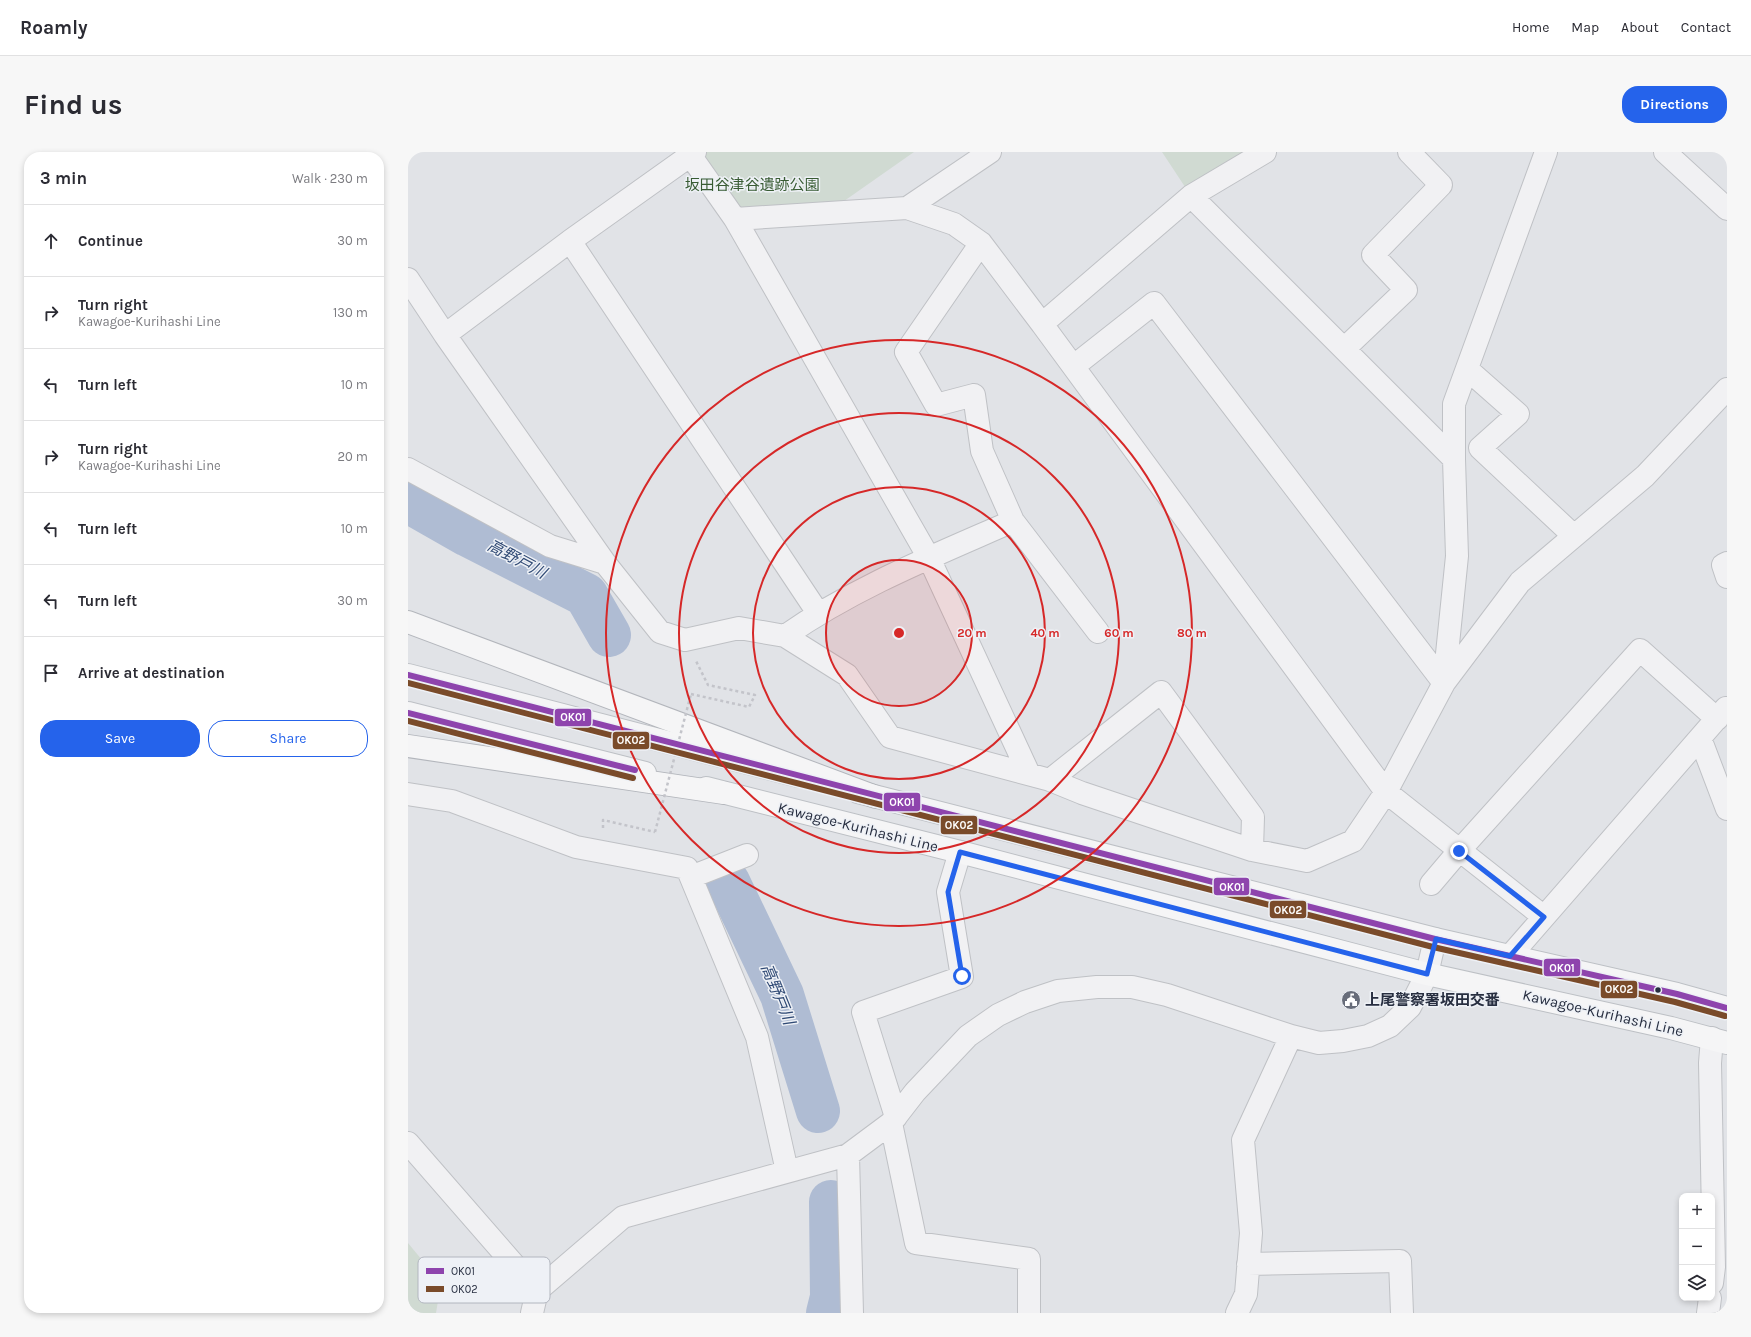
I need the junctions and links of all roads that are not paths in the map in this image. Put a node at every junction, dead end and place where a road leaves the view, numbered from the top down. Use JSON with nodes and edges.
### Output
{"nodes":[{"id":1,"x":990,"y":152,"type":"edge"},
{"id":2,"x":1265,"y":152,"type":"edge"},
{"id":3,"x":1409,"y":152,"type":"edge"},
{"id":4,"x":1546,"y":152,"type":"edge"},
{"id":5,"x":1665,"y":152,"type":"edge"},
{"id":6,"x":691,"y":153,"type":"edge"},
{"id":7,"x":1191,"y":196,"type":"junction"},
{"id":8,"x":907,"y":208,"type":"junction"},
{"id":9,"x":1727,"y":209,"type":"edge"},
{"id":10,"x":735,"y":219,"type":"junction"},
{"id":11,"x":570,"y":241,"type":"junction"},
{"id":12,"x":981,"y":243,"type":"junction"},
{"id":13,"x":408,"y":279,"type":"edge"},
{"id":14,"x":1042,"y":324,"type":"junction"},
{"id":15,"x":445,"y":335,"type":"junction"},
{"id":16,"x":1344,"y":349,"type":"junction"},
{"id":17,"x":1074,"y":366,"type":"junction"},
{"id":18,"x":1467,"y":370,"type":"junction"},
{"id":19,"x":1727,"y":389,"type":"edge"},
{"id":20,"x":1454,"y":459,"type":"junction"},
{"id":21,"x":408,"y":469,"type":"edge"},
{"id":22,"x":1013,"y":521,"type":"junction"},
{"id":23,"x":1574,"y":536,"type":"junction"},
{"id":24,"x":928,"y":558,"type":"junction"},
{"id":25,"x":605,"y":563,"type":"junction"},
{"id":26,"x":1727,"y":563,"type":"edge"},
{"id":27,"x":1727,"y":577,"type":"edge"},
{"id":28,"x":818,"y":613,"type":"junction"},
{"id":29,"x":408,"y":622,"type":"edge"},
{"id":30,"x":1098,"y":632,"type":"dead end"},
{"id":31,"x":785,"y":636,"type":"junction"},
{"id":32,"x":408,"y":675,"type":"edge"},
{"id":33,"x":1444,"y":683,"type":"junction"},
{"id":34,"x":408,"y":713,"type":"edge"},
{"id":35,"x":1722,"y":713,"type":"edge"},
{"id":36,"x":1700,"y":738,"type":"junction"},
{"id":37,"x":408,"y":746,"type":"edge"},
{"id":38,"x":1029,"y":774,"type":"junction"},
{"id":39,"x":1050,"y":780,"type":"junction"},
{"id":40,"x":1386,"y":792,"type":"junction"},
{"id":41,"x":724,"y":793,"type":"junction"},
{"id":42,"x":408,"y":794,"type":"edge"},
{"id":43,"x":876,"y":797,"type":"junction"},
{"id":44,"x":1727,"y":809,"type":"edge"},
{"id":45,"x":1252,"y":850,"type":"junction"},
{"id":46,"x":1459,"y":851,"type":"junction"},
{"id":47,"x":960,"y":852,"type":"junction"},
{"id":48,"x":747,"y":855,"type":"dead end"},
{"id":49,"x":691,"y":877,"type":"junction"},
{"id":50,"x":1432,"y":884,"type":"dead end"},
{"id":51,"x":1544,"y":917,"type":"junction"},
{"id":52,"x":1436,"y":939,"type":"junction"},
{"id":53,"x":1510,"y":956,"type":"junction"},
{"id":54,"x":1427,"y":974,"type":"junction"},
{"id":55,"x":1727,"y":1008,"type":"edge"},
{"id":56,"x":1291,"y":1036,"type":"junction"},
{"id":57,"x":1719,"y":1041,"type":"edge"},
{"id":58,"x":894,"y":1120,"type":"junction"},
{"id":59,"x":408,"y":1143,"type":"edge"},
{"id":60,"x":848,"y":1155,"type":"junction"},
{"id":61,"x":787,"y":1171,"type":"junction"},
{"id":62,"x":507,"y":1257,"type":"edge"},
{"id":63,"x":1248,"y":1264,"type":"junction"},
{"id":64,"x":1714,"y":1265,"type":"edge"},
{"id":65,"x":550,"y":1281,"type":"edge"},
{"id":66,"x":1710,"y":1301,"type":"edge"},
{"id":67,"x":534,"y":1303,"type":"edge"},
{"id":68,"x":532,"y":1313,"type":"edge"},
{"id":69,"x":852,"y":1313,"type":"edge"},
{"id":70,"x":1029,"y":1313,"type":"edge"},
{"id":71,"x":1237,"y":1313,"type":"edge"},
{"id":72,"x":1402,"y":1313,"type":"edge"},
{"id":73,"x":1708,"y":1313,"type":"edge"}],
"edges":[{"from":1,"to":8,"type":"street"},
{"from":2,"to":7,"type":"street"},
{"from":3,"to":16,"type":"street"},
{"from":4,"to":18,"type":"street"},
{"from":5,"to":9,"type":"street"},
{"from":6,"to":10,"type":"street"},
{"from":6,"to":11,"type":"street"},
{"from":7,"to":14,"type":"street"},
{"from":7,"to":16,"type":"street"},
{"from":8,"to":10,"type":"street"},
{"from":8,"to":12,"type":"street"},
{"from":10,"to":24,"type":"street"},
{"from":11,"to":15,"type":"street"},
{"from":11,"to":28,"type":"street"},
{"from":12,"to":14,"type":"street"},
{"from":12,"to":22,"type":"street"},
{"from":13,"to":15,"type":"street"},
{"from":14,"to":17,"type":"street"},
{"from":15,"to":25,"type":"street"},
{"from":16,"to":20,"type":"street"},
{"from":17,"to":33,"type":"street"},
{"from":17,"to":40,"type":"street"},
{"from":18,"to":20,"type":"street"},
{"from":18,"to":23,"type":"street"},
{"from":19,"to":23,"type":"street"},
{"from":20,"to":33,"type":"street"},
{"from":21,"to":25,"type":"street"},
{"from":22,"to":24,"type":"street"},
{"from":22,"to":30,"type":"street"},
{"from":23,"to":33,"type":"street"},
{"from":24,"to":28,"type":"street"},
{"from":24,"to":38,"type":"street"},
{"from":25,"to":31,"type":"street"},
{"from":26,"to":27,"type":"street"},
{"from":28,"to":31,"type":"street"},
{"from":29,"to":43,"type":"main road"},
{"from":31,"to":38,"type":"street"},
{"from":32,"to":43,"type":"main road"},
{"from":33,"to":40,"type":"street"},
{"from":34,"to":41,"type":"main road","name":"Kawagoe-Kurihashi Line"},
{"from":35,"to":36,"type":"street"},
{"from":35,"to":46,"type":"street"},
{"from":36,"to":44,"type":"street"},
{"from":36,"to":51,"type":"street"},
{"from":37,"to":41,"type":"main road"},
{"from":38,"to":39,"type":"street"},
{"from":39,"to":45,"type":"street"},
{"from":39,"to":45,"type":"street"},
{"from":40,"to":45,"type":"street"},
{"from":40,"to":46,"type":"street"},
{"from":41,"to":47,"type":"main road","name":"Kawagoe-Kurihashi Line"},
{"from":42,"to":49,"type":"street"},
{"from":43,"to":52,"type":"main road"},
{"from":46,"to":50,"type":"street"},
{"from":46,"to":51,"type":"street"},
{"from":47,"to":54,"type":"main road","name":"Kawagoe-Kurihashi Line"},
{"from":47,"to":58,"type":"street"},
{"from":48,"to":49,"type":"street"},
{"from":49,"to":61,"type":"street"},
{"from":51,"to":53,"type":"street"},
{"from":52,"to":53,"type":"main road"},
{"from":52,"to":54,"type":"street"},
{"from":53,"to":55,"type":"main road"},
{"from":54,"to":56,"type":"street"},
{"from":54,"to":57,"type":"main road","name":"Kawagoe-Kurihashi Line"},
{"from":56,"to":58,"type":"street"},
{"from":56,"to":63,"type":"street"},
{"from":57,"to":64,"type":"street"},
{"from":58,"to":60,"type":"street"},
{"from":58,"to":70,"type":"street"},
{"from":59,"to":62,"type":"street"},
{"from":60,"to":61,"type":"street"},
{"from":60,"to":69,"type":"street"},
{"from":61,"to":65,"type":"street"},
{"from":63,"to":71,"type":"street"},
{"from":63,"to":72,"type":"street"},
{"from":66,"to":73,"type":"street"},
{"from":67,"to":68,"type":"street"}]}
